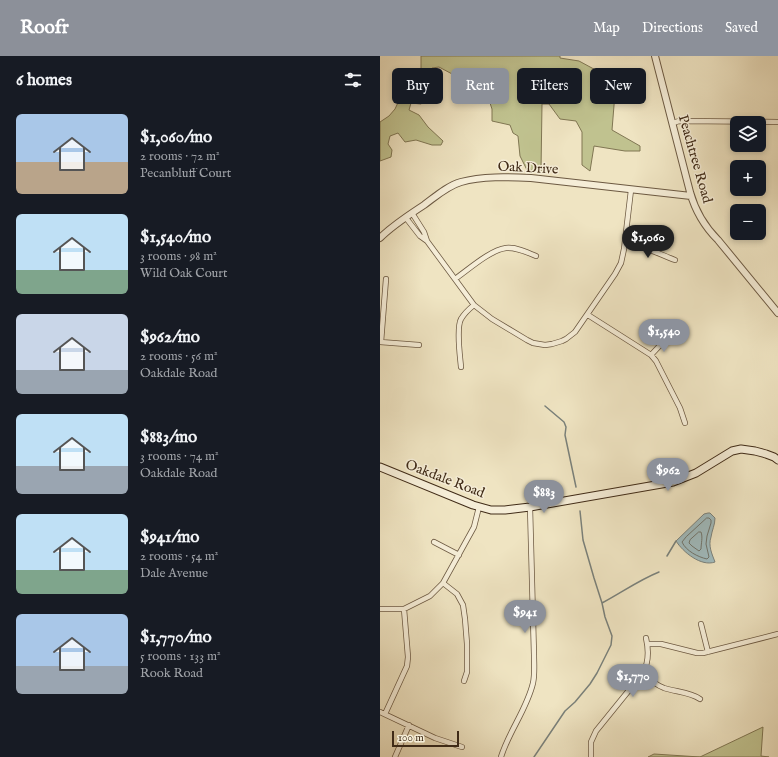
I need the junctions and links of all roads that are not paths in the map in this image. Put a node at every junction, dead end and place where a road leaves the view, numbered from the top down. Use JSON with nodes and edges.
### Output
{"nodes":[{"id":1,"x":655,"y":56,"type":"edge"},
{"id":2,"x":778,"y":122,"type":"edge"},
{"id":3,"x":673,"y":123,"type":"junction"},
{"id":4,"x":631,"y":190,"type":"junction"},
{"id":5,"x":691,"y":196,"type":"junction"},
{"id":6,"x":412,"y":213,"type":"junction"},
{"id":7,"x":406,"y":218,"type":"junction"},
{"id":8,"x":380,"y":238,"type":"edge"},
{"id":9,"x":427,"y":241,"type":"junction"},
{"id":10,"x":625,"y":243,"type":"junction"},
{"id":11,"x":536,"y":256,"type":"dead end"},
{"id":12,"x":675,"y":260,"type":"dead end"},
{"id":13,"x":386,"y":279,"type":"dead end"},
{"id":14,"x":455,"y":279,"type":"junction"},
{"id":15,"x":474,"y":305,"type":"junction"},
{"id":16,"x":778,"y":313,"type":"edge"},
{"id":17,"x":588,"y":315,"type":"junction"},
{"id":18,"x":665,"y":340,"type":"dead end"},
{"id":19,"x":380,"y":342,"type":"edge"},
{"id":20,"x":419,"y":345,"type":"dead end"},
{"id":21,"x":651,"y":355,"type":"junction"},
{"id":22,"x":461,"y":367,"type":"dead end"},
{"id":23,"x":686,"y":423,"type":"dead end"},
{"id":24,"x":778,"y":460,"type":"edge"},
{"id":25,"x":380,"y":467,"type":"edge"},
{"id":26,"x":479,"y":507,"type":"junction"},
{"id":27,"x":530,"y":507,"type":"junction"},
{"id":28,"x":434,"y":542,"type":"dead end"},
{"id":29,"x":459,"y":555,"type":"junction"},
{"id":30,"x":443,"y":584,"type":"junction"},
{"id":31,"x":380,"y":609,"type":"edge"},
{"id":32,"x":404,"y":609,"type":"junction"},
{"id":33,"x":701,"y":624,"type":"dead end"},
{"id":34,"x":778,"y":634,"type":"edge"},
{"id":35,"x":646,"y":638,"type":"dead end"},
{"id":36,"x":648,"y":644,"type":"junction"},
{"id":37,"x":708,"y":652,"type":"junction"},
{"id":38,"x":643,"y":674,"type":"junction"},
{"id":39,"x":464,"y":681,"type":"dead end"},
{"id":40,"x":700,"y":700,"type":"dead end"},
{"id":41,"x":382,"y":713,"type":"edge"},
{"id":42,"x":409,"y":725,"type":"junction"},
{"id":43,"x":462,"y":747,"type":"dead end"},
{"id":44,"x":395,"y":757,"type":"edge"},
{"id":45,"x":502,"y":757,"type":"edge"},
{"id":46,"x":591,"y":757,"type":"edge"}],
"edges":[{"from":1,"to":3,"type":"street","name":"Peachtree Road"},
{"from":2,"to":3,"type":"street"},
{"from":3,"to":5,"type":"street","name":"Peachtree Road"},
{"from":4,"to":5,"type":"street","name":"Oak Drive"},
{"from":4,"to":6,"type":"street","name":"Oak Drive"},
{"from":4,"to":10,"type":"street"},
{"from":5,"to":16,"type":"street","name":"Peachtree Road"},
{"from":6,"to":7,"type":"street","name":"Oak Drive"},
{"from":6,"to":9,"type":"street"},
{"from":7,"to":8,"type":"street","name":"Oak Drive"},
{"from":7,"to":9,"type":"street"},
{"from":9,"to":14,"type":"street"},
{"from":10,"to":12,"type":"street"},
{"from":10,"to":17,"type":"street"},
{"from":11,"to":14,"type":"street"},
{"from":13,"to":19,"type":"street"},
{"from":14,"to":15,"type":"street"},
{"from":15,"to":17,"type":"street"},
{"from":15,"to":22,"type":"street"},
{"from":17,"to":21,"type":"street"},
{"from":18,"to":21,"type":"street"},
{"from":19,"to":20,"type":"street"},
{"from":21,"to":23,"type":"street"},
{"from":24,"to":27,"type":"main road","name":"Oakdale Road"},
{"from":25,"to":26,"type":"main road","name":"Oakdale Road"},
{"from":26,"to":27,"type":"main road","name":"Oakdale Road"},
{"from":26,"to":29,"type":"street"},
{"from":27,"to":45,"type":"street"},
{"from":28,"to":29,"type":"street"},
{"from":29,"to":30,"type":"street"},
{"from":30,"to":32,"type":"street"},
{"from":30,"to":39,"type":"street"},
{"from":31,"to":32,"type":"street"},
{"from":32,"to":41,"type":"street"},
{"from":33,"to":37,"type":"street"},
{"from":34,"to":37,"type":"street"},
{"from":35,"to":36,"type":"street"},
{"from":36,"to":37,"type":"street"},
{"from":36,"to":38,"type":"street"},
{"from":38,"to":40,"type":"street"},
{"from":38,"to":46,"type":"street"},
{"from":41,"to":42,"type":"street"},
{"from":42,"to":43,"type":"street"},
{"from":42,"to":44,"type":"street"}]}
